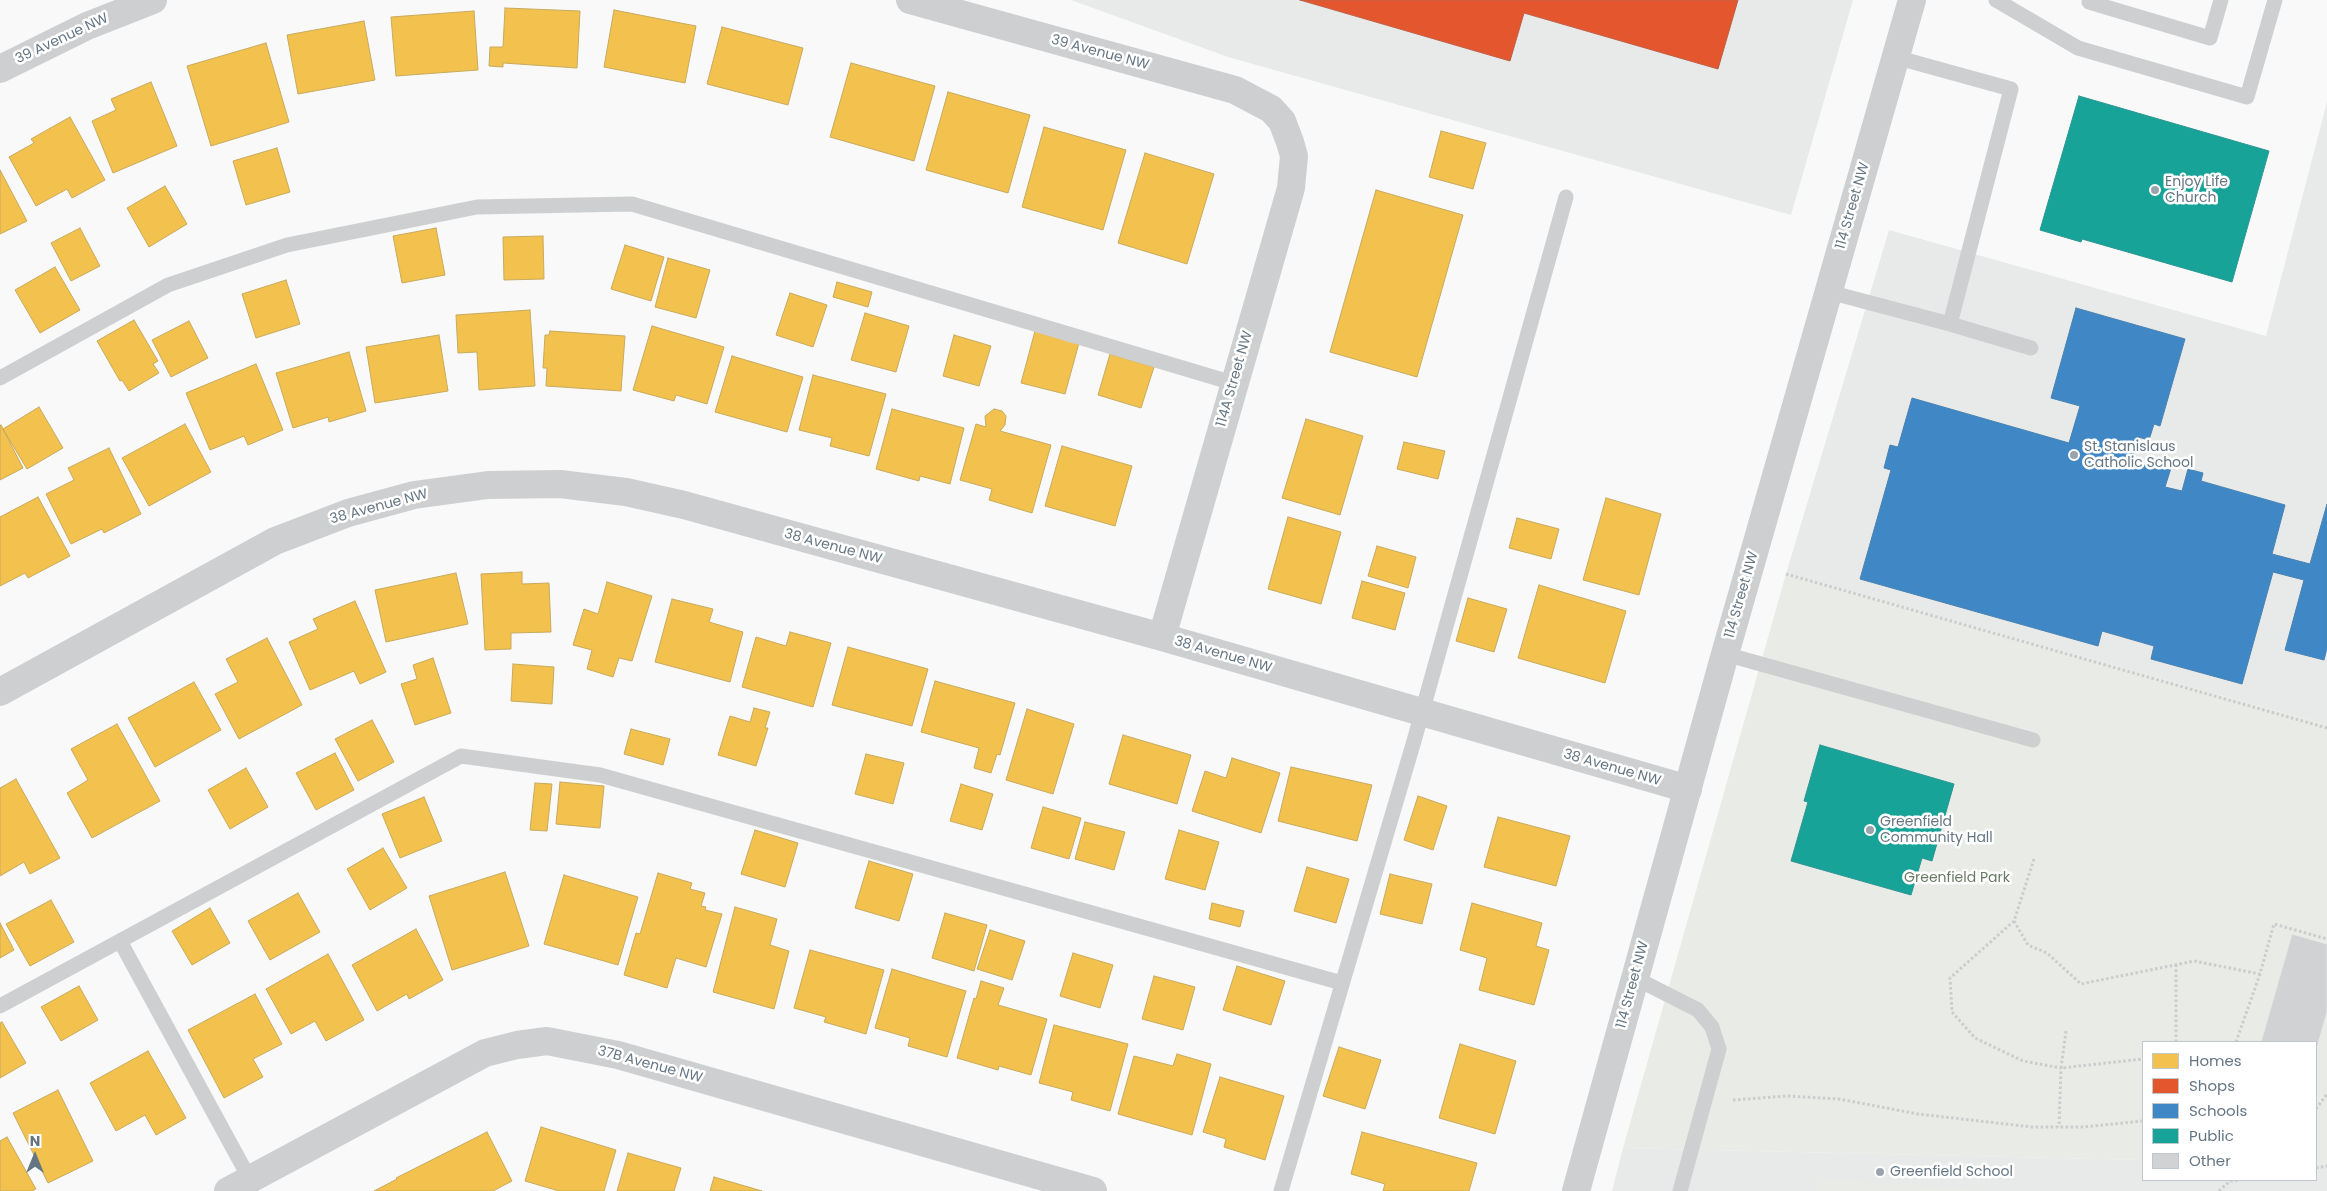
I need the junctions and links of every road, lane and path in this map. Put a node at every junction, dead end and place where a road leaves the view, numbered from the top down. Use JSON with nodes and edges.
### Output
{"nodes":[{"id":1,"x":153,"y":0,"type":"edge"},
{"id":2,"x":910,"y":0,"type":"edge"},
{"id":3,"x":1912,"y":0,"type":"edge"},
{"id":4,"x":1996,"y":0,"type":"edge"},
{"id":5,"x":2221,"y":0,"type":"edge"},
{"id":6,"x":2275,"y":0,"type":"edge"},
{"id":7,"x":2089,"y":2,"type":"dead end"},
{"id":8,"x":1896,"y":56,"type":"junction"},
{"id":9,"x":0,"y":69,"type":"edge"},
{"id":10,"x":1282,"y":121,"type":"joint"},
{"id":11,"x":1566,"y":197,"type":"dead end"},
{"id":12,"x":1829,"y":292,"type":"junction"},
{"id":13,"x":1950,"y":324,"type":"junction"},
{"id":14,"x":2031,"y":348,"type":"dead end"},
{"id":15,"x":0,"y":378,"type":"edge"},
{"id":16,"x":1233,"y":383,"type":"junction"},
{"id":17,"x":1786,"y":574,"type":"dead end"},
{"id":18,"x":1162,"y":637,"type":"junction"},
{"id":19,"x":1725,"y":654,"type":"junction"},
{"id":20,"x":0,"y":692,"type":"edge"},
{"id":21,"x":1422,"y":713,"type":"junction"},
{"id":22,"x":2327,"y":728,"type":"edge"},
{"id":23,"x":2033,"y":740,"type":"dead end"},
{"id":24,"x":1688,"y":790,"type":"junction"},
{"id":25,"x":2034,"y":859,"type":"dead end"},
{"id":26,"x":2014,"y":921,"type":"junction"},
{"id":27,"x":2327,"y":939,"type":"edge"},
{"id":28,"x":120,"y":941,"type":"junction"},
{"id":29,"x":2176,"y":964,"type":"junction"},
{"id":30,"x":2260,"y":974,"type":"junction"},
{"id":31,"x":1636,"y":978,"type":"junction"},
{"id":32,"x":1342,"y":983,"type":"junction"},
{"id":33,"x":0,"y":1006,"type":"edge"},
{"id":34,"x":2066,"y":1031,"type":"dead end"},
{"id":35,"x":2176,"y":1041,"type":"edge"},
{"id":36,"x":2236,"y":1041,"type":"edge"},
{"id":37,"x":2142,"y":1059,"type":"edge"},
{"id":38,"x":2061,"y":1068,"type":"junction"},
{"id":39,"x":2327,"y":1094,"type":"edge"},
{"id":40,"x":1732,"y":1100,"type":"dead end"},
{"id":41,"x":2317,"y":1108,"type":"edge"},
{"id":42,"x":2142,"y":1121,"type":"edge"},
{"id":43,"x":2059,"y":1128,"type":"junction"},
{"id":44,"x":2230,"y":1181,"type":"edge"},
{"id":45,"x":245,"y":1187,"type":"edge"},
{"id":46,"x":1093,"y":1191,"type":"edge"},
{"id":47,"x":1281,"y":1191,"type":"edge"},
{"id":48,"x":1576,"y":1191,"type":"edge"},
{"id":49,"x":1680,"y":1191,"type":"edge"},
{"id":50,"x":2219,"y":1191,"type":"edge"}],
"edges":[{"from":1,"to":9,"type":"street","name":"39 Avenue NW"},
{"from":2,"to":10,"type":"street","name":"39 Avenue NW"},
{"from":3,"to":8,"type":"street","name":"114 Street NW"},
{"from":4,"to":6,"type":"lane"},
{"from":5,"to":7,"type":"lane"},
{"from":8,"to":12,"type":"street","name":"114 Street NW"},
{"from":8,"to":13,"type":"lane"},
{"from":10,"to":16,"type":"street","name":"114A Street NW"},
{"from":11,"to":21,"type":"lane"},
{"from":12,"to":13,"type":"lane"},
{"from":12,"to":19,"type":"street","name":"114 Street NW"},
{"from":13,"to":14,"type":"lane"},
{"from":15,"to":16,"type":"lane"},
{"from":16,"to":18,"type":"street","name":"114A Street NW"},
{"from":17,"to":22,"type":"path"},
{"from":18,"to":20,"type":"street","name":"38 Avenue NW"},
{"from":18,"to":21,"type":"street","name":"38 Avenue NW"},
{"from":19,"to":23,"type":"lane"},
{"from":19,"to":24,"type":"street","name":"114 Street NW"},
{"from":21,"to":24,"type":"street","name":"38 Avenue NW"},
{"from":21,"to":32,"type":"lane"},
{"from":24,"to":31,"type":"street","name":"114 Street NW"},
{"from":25,"to":26,"type":"path"},
{"from":26,"to":29,"type":"path"},
{"from":26,"to":38,"type":"path"},
{"from":27,"to":30,"type":"path"},
{"from":28,"to":32,"type":"lane"},
{"from":28,"to":33,"type":"lane"},
{"from":28,"to":45,"type":"lane"},
{"from":29,"to":30,"type":"path"},
{"from":29,"to":35,"type":"path"},
{"from":30,"to":36,"type":"path"},
{"from":31,"to":48,"type":"street","name":"114 Street NW"},
{"from":31,"to":49,"type":"lane"},
{"from":32,"to":47,"type":"lane"},
{"from":34,"to":38,"type":"path"},
{"from":37,"to":38,"type":"path"},
{"from":38,"to":43,"type":"path"},
{"from":39,"to":41,"type":"path"},
{"from":40,"to":43,"type":"path"},
{"from":42,"to":43,"type":"path"},
{"from":44,"to":50,"type":"path"},
{"from":45,"to":46,"type":"street","name":"37B Avenue NW"}]}
